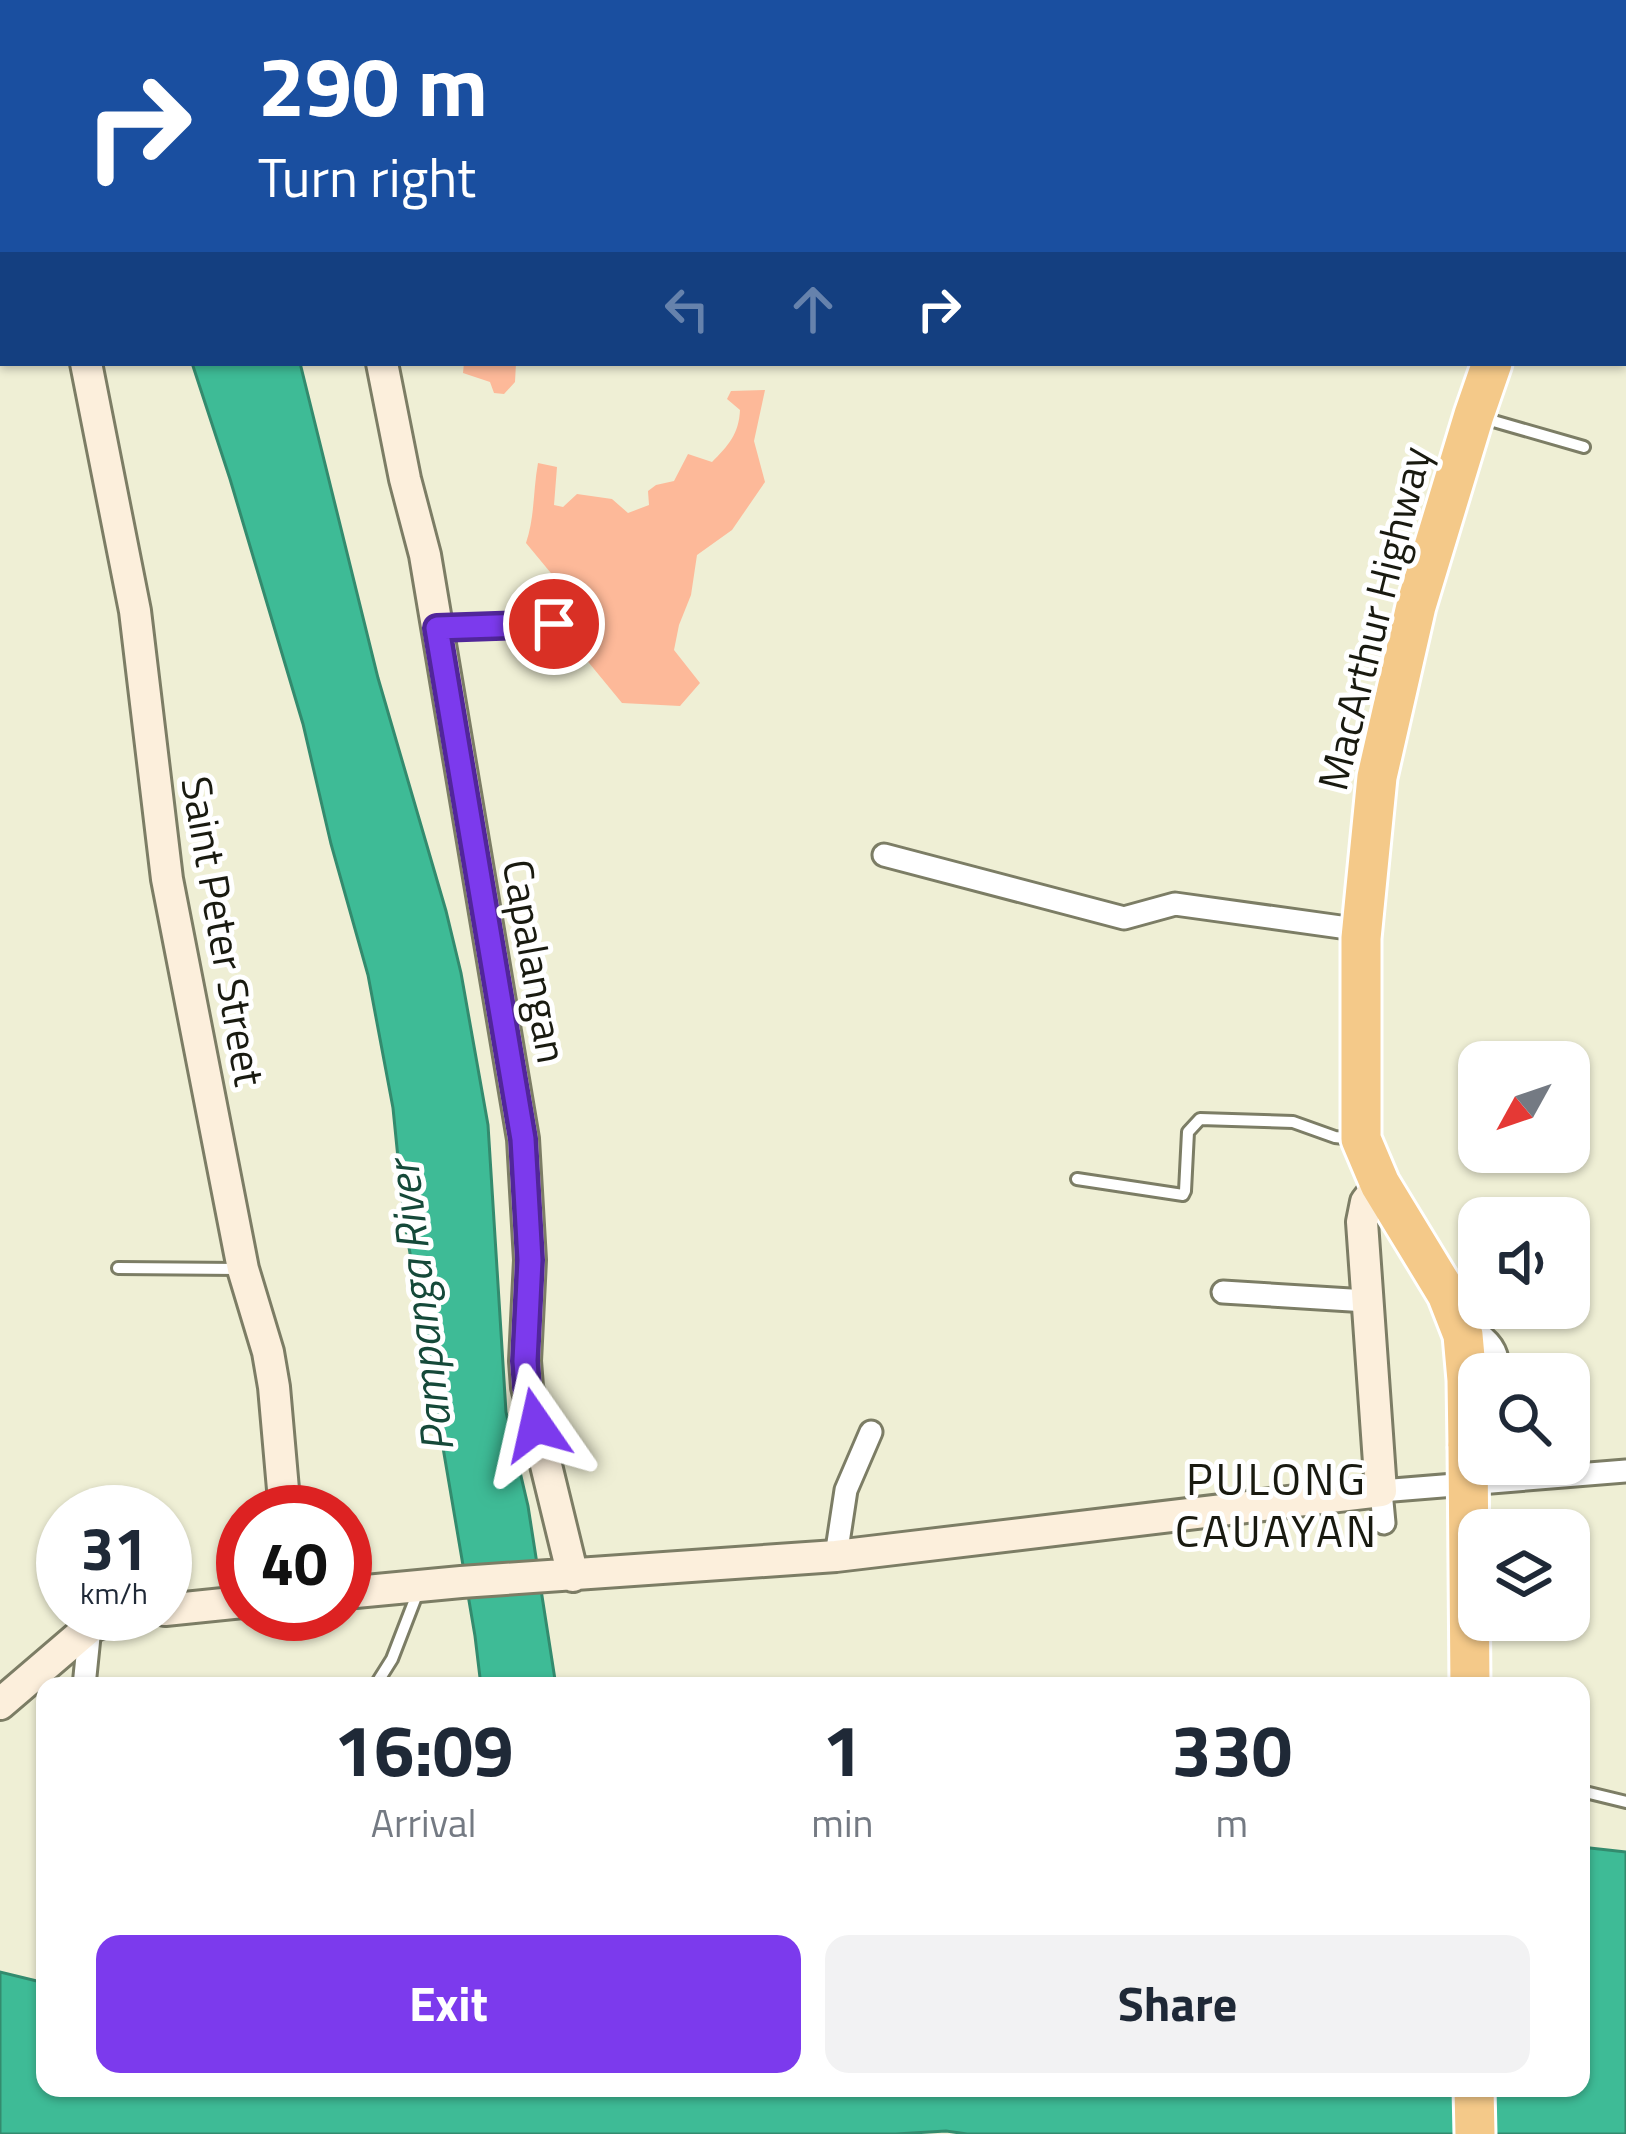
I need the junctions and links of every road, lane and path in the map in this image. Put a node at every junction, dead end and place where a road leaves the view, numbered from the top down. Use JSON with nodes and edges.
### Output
{"nodes":[{"id":1,"x":87,"y":366,"type":"edge"},
{"id":2,"x":383,"y":366,"type":"edge"},
{"id":3,"x":1491,"y":366,"type":"edge"},
{"id":4,"x":1474,"y":415,"type":"junction"},
{"id":5,"x":1584,"y":447,"type":"dead end"},
{"id":6,"x":554,"y":624,"type":"dead end"},
{"id":7,"x":437,"y":628,"type":"junction"},
{"id":8,"x":884,"y":855,"type":"dead end"},
{"id":9,"x":1362,"y":931,"type":"junction"},
{"id":10,"x":1361,"y":1139,"type":"junction"},
{"id":11,"x":1077,"y":1179,"type":"dead end"},
{"id":12,"x":1380,"y":1184,"type":"junction"},
{"id":13,"x":118,"y":1268,"type":"dead end"},
{"id":14,"x":242,"y":1270,"type":"junction"},
{"id":15,"x":1223,"y":1292,"type":"dead end"},
{"id":16,"x":1367,"y":1301,"type":"junction"},
{"id":17,"x":1462,"y":1335,"type":"junction"},
{"id":18,"x":1497,"y":1353,"type":"edge"},
{"id":19,"x":871,"y":1432,"type":"dead end"},
{"id":20,"x":1626,"y":1471,"type":"edge"},
{"id":21,"x":1590,"y":1472,"type":"edge"},
{"id":22,"x":1458,"y":1480,"type":"edge"},
{"id":23,"x":283,"y":1485,"type":"edge"},
{"id":24,"x":1382,"y":1491,"type":"junction"},
{"id":25,"x":1384,"y":1523,"type":"dead end"},
{"id":26,"x":836,"y":1556,"type":"junction"},
{"id":27,"x":563,"y":1577,"type":"junction"},
{"id":28,"x":420,"y":1586,"type":"junction"},
{"id":29,"x":372,"y":1590,"type":"edge"},
{"id":30,"x":74,"y":1641,"type":"edge"},
{"id":31,"x":90,"y":1641,"type":"edge"},
{"id":32,"x":86,"y":1677,"type":"edge"},
{"id":33,"x":381,"y":1677,"type":"edge"},
{"id":34,"x":1470,"y":1677,"type":"edge"},
{"id":35,"x":0,"y":1704,"type":"edge"},
{"id":36,"x":1590,"y":1793,"type":"edge"},
{"id":37,"x":1626,"y":1802,"type":"edge"},
{"id":38,"x":1474,"y":2097,"type":"edge"},
{"id":39,"x":1475,"y":2134,"type":"edge"}],
"edges":[{"from":1,"to":14,"type":"main road","name":"Saint Peter Street"},
{"from":2,"to":7,"type":"main road","name":"Capalangan"},
{"from":3,"to":4,"type":"highway","name":"MacArthur Highway"},
{"from":4,"to":5,"type":"lane"},
{"from":4,"to":9,"type":"highway","name":"MacArthur Highway"},
{"from":6,"to":7,"type":"street"},
{"from":7,"to":27,"type":"main road","name":"Capalangan"},
{"from":8,"to":9,"type":"street"},
{"from":9,"to":10,"type":"highway","name":"MacArthur Highway"},
{"from":10,"to":11,"type":"lane"},
{"from":10,"to":12,"type":"highway","name":"MacArthur Highway"},
{"from":12,"to":16,"type":"main road"},
{"from":12,"to":17,"type":"highway","name":"MacArthur Highway"},
{"from":13,"to":14,"type":"lane"},
{"from":14,"to":23,"type":"main road","name":"Saint Peter Street"},
{"from":15,"to":16,"type":"street"},
{"from":16,"to":24,"type":"main road"},
{"from":17,"to":18,"type":"street"},
{"from":17,"to":34,"type":"highway","name":"MacArthur Highway","bridge":true},
{"from":19,"to":26,"type":"street"},
{"from":20,"to":21,"type":"street"},
{"from":22,"to":24,"type":"street"},
{"from":24,"to":25,"type":"street"},
{"from":24,"to":26,"type":"main road"},
{"from":26,"to":27,"type":"main road"},
{"from":27,"to":28,"type":"main road"},
{"from":28,"to":29,"type":"main road"},
{"from":28,"to":33,"type":"lane"},
{"from":30,"to":35,"type":"main road"},
{"from":31,"to":32,"type":"street"},
{"from":36,"to":37,"type":"lane"},
{"from":38,"to":39,"type":"highway"}]}
